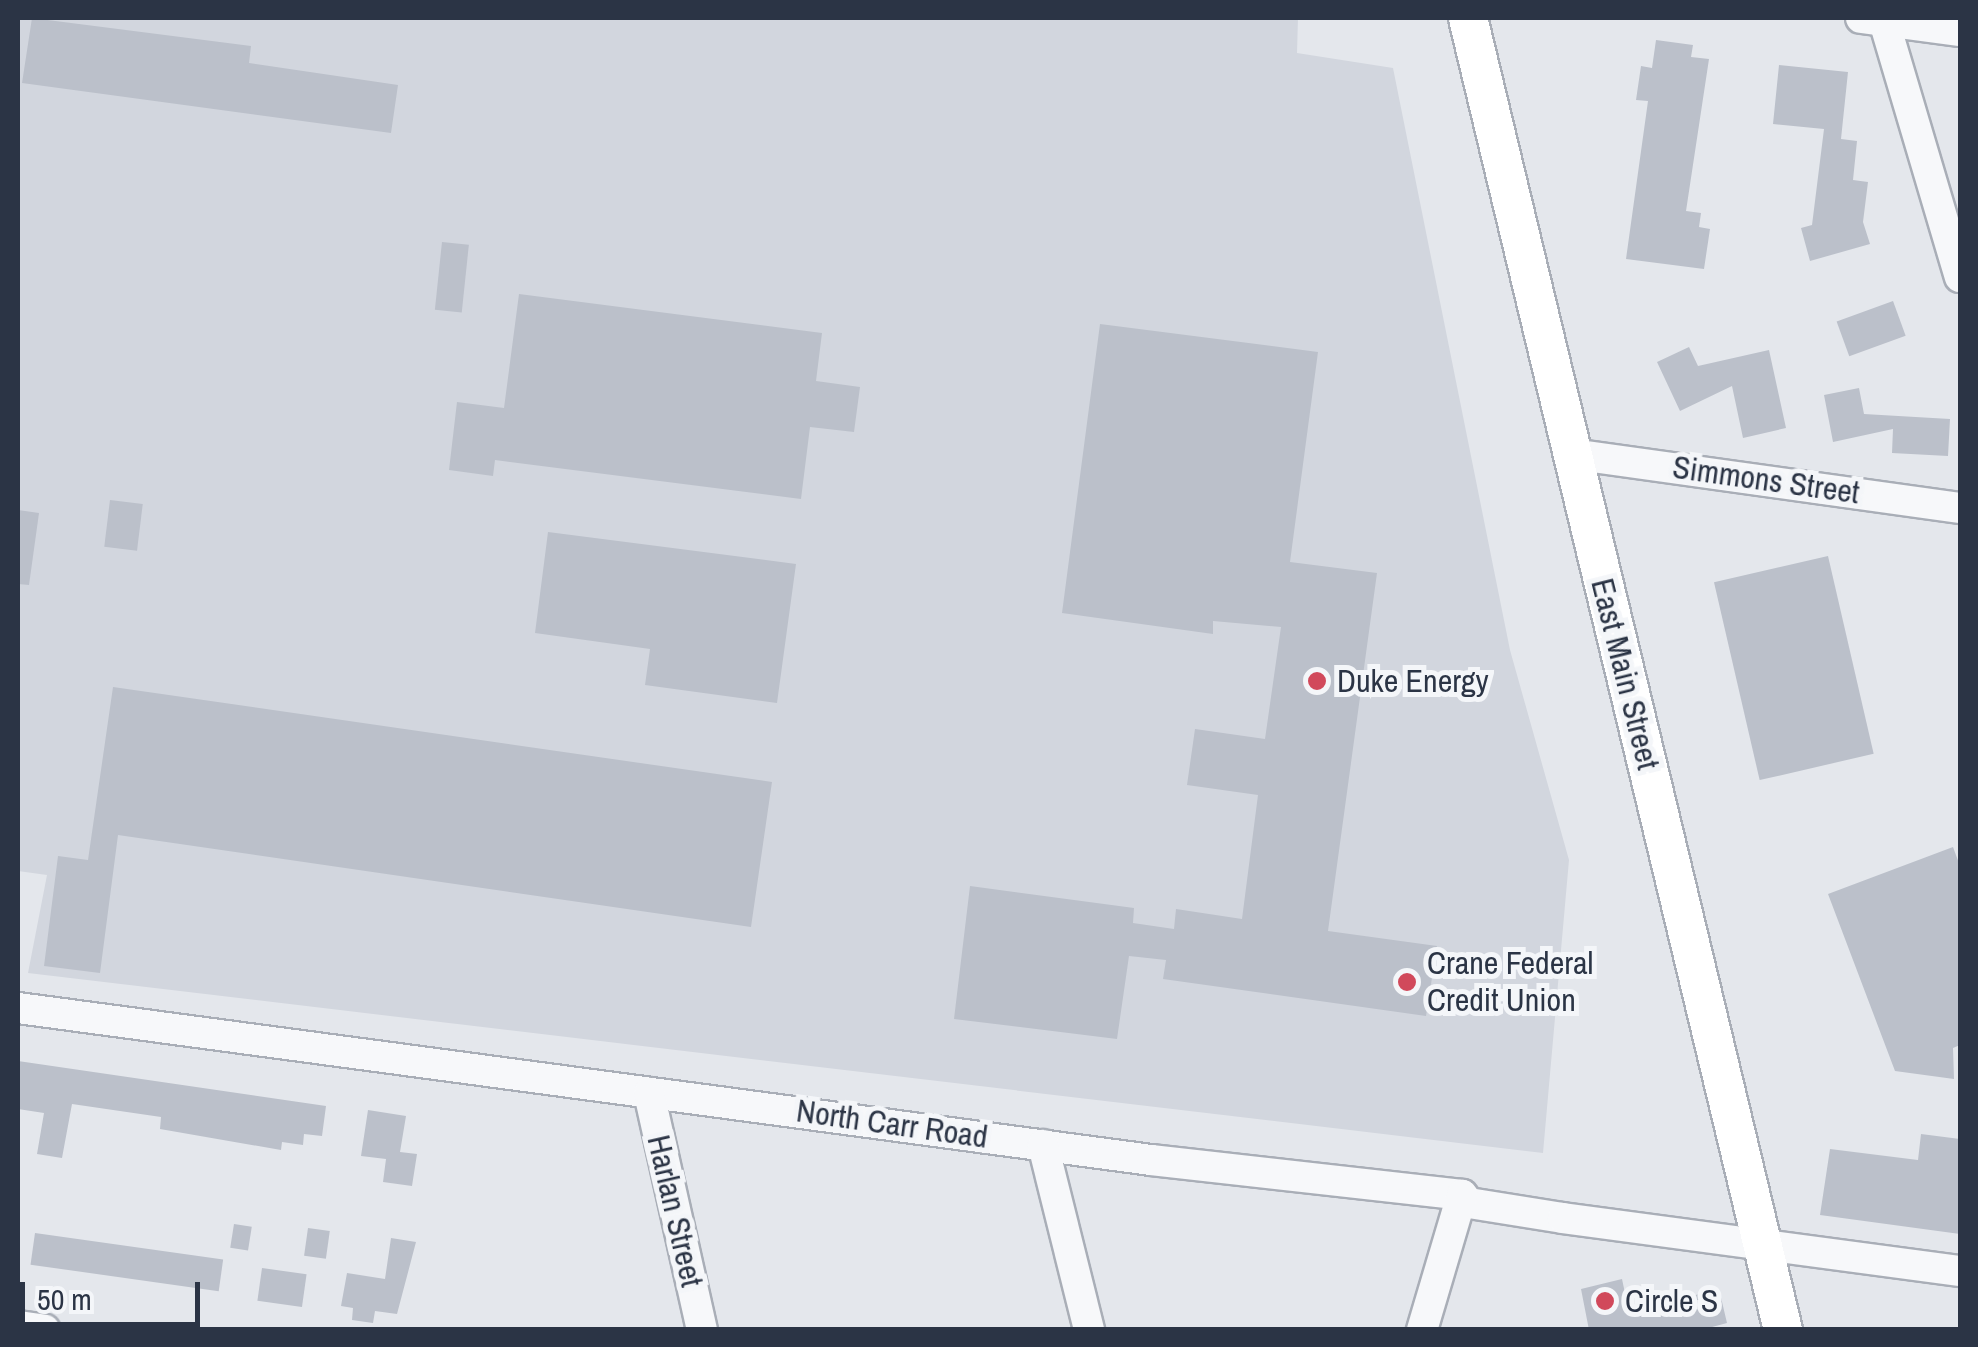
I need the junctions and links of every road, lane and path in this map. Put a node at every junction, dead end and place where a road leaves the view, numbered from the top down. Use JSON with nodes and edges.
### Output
{"nodes":[{"id":1,"x":1468,"y":18,"type":"edge"},
{"id":2,"x":1872,"y":19,"type":"edge"},
{"id":3,"x":1960,"y":31,"type":"edge"},
{"id":4,"x":1960,"y":277,"type":"edge"},
{"id":5,"x":1571,"y":454,"type":"junction"},
{"id":6,"x":1960,"y":508,"type":"edge"},
{"id":7,"x":18,"y":1008,"type":"edge"},
{"id":8,"x":649,"y":1093,"type":"junction"},
{"id":9,"x":1043,"y":1145,"type":"junction"},
{"id":10,"x":1462,"y":1195,"type":"junction"},
{"id":11,"x":1763,"y":1244,"type":"junction"},
{"id":12,"x":1960,"y":1271,"type":"edge"},
{"id":13,"x":18,"y":1326,"type":"edge"},
{"id":14,"x":45,"y":1330,"type":"edge"},
{"id":15,"x":702,"y":1330,"type":"edge"},
{"id":16,"x":1089,"y":1330,"type":"edge"},
{"id":17,"x":1422,"y":1330,"type":"edge"},
{"id":18,"x":1783,"y":1330,"type":"edge"}],
"edges":[{"from":1,"to":5,"type":"main road","name":"East Main Street"},
{"from":2,"to":3,"type":"street"},
{"from":2,"to":4,"type":"street"},
{"from":5,"to":6,"type":"street","name":"Simmons Street"},
{"from":5,"to":11,"type":"main road","name":"East Main Street"},
{"from":7,"to":8,"type":"street","name":"North Carr Road"},
{"from":8,"to":9,"type":"street","name":"North Carr Road"},
{"from":8,"to":15,"type":"street","name":"Harlan Street"},
{"from":9,"to":10,"type":"street","name":"North Carr Road"},
{"from":9,"to":16,"type":"street"},
{"from":10,"to":11,"type":"street","name":"North Carr Road"},
{"from":10,"to":17,"type":"street"},
{"from":11,"to":12,"type":"street","name":"North Carr Road"},
{"from":11,"to":18,"type":"main road","name":"East Main Street"},
{"from":13,"to":14,"type":"street"}]}
